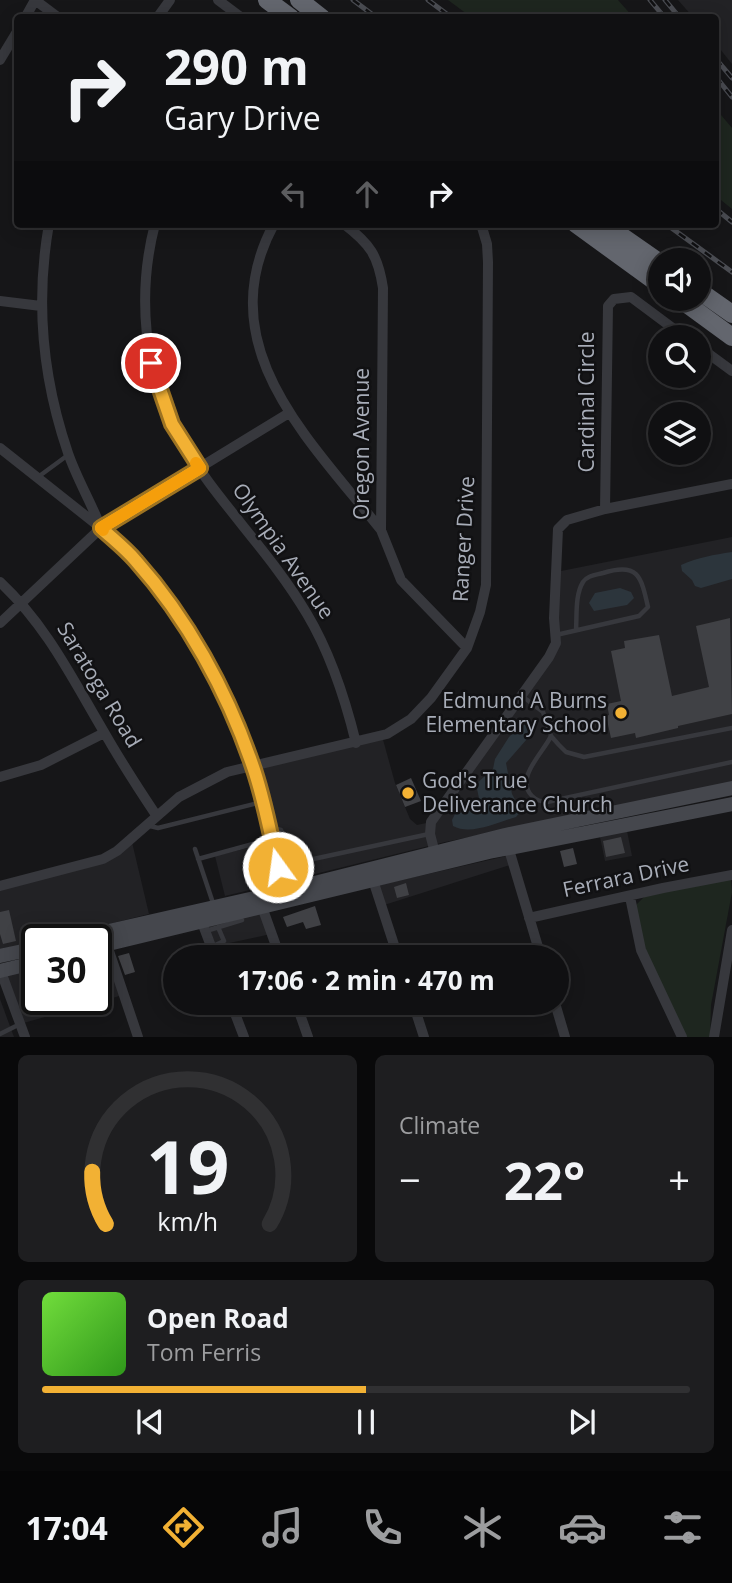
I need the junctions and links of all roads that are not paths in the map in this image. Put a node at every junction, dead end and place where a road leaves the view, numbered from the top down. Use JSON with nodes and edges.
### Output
{"nodes":[{"id":1,"x":35,"y":0,"type":"edge"},
{"id":2,"x":218,"y":0,"type":"edge"},
{"id":3,"x":267,"y":0,"type":"edge"},
{"id":4,"x":299,"y":0,"type":"edge"},
{"id":5,"x":54,"y":14,"type":"edge"},
{"id":6,"x":237,"y":14,"type":"edge"},
{"id":7,"x":286,"y":14,"type":"edge"},
{"id":8,"x":317,"y":14,"type":"edge"},
{"id":9,"x":14,"y":37,"type":"edge"},
{"id":10,"x":0,"y":60,"type":"edge"},
{"id":11,"x":48,"y":228,"type":"edge"},
{"id":12,"x":154,"y":228,"type":"edge"},
{"id":13,"x":272,"y":228,"type":"edge"},
{"id":14,"x":349,"y":228,"type":"edge"},
{"id":15,"x":482,"y":228,"type":"edge"},
{"id":16,"x":582,"y":228,"type":"edge"},
{"id":17,"x":610,"y":228,"type":"edge"},
{"id":18,"x":648,"y":255,"type":"edge"},
{"id":19,"x":648,"y":276,"type":"edge"},
{"id":20,"x":711,"y":299,"type":"edge"},
{"id":21,"x":0,"y":301,"type":"edge"},
{"id":22,"x":41,"y":306,"type":"junction"},
{"id":23,"x":697,"y":311,"type":"edge"},
{"id":24,"x":732,"y":314,"type":"edge"},
{"id":25,"x":669,"y":325,"type":"edge"},
{"id":26,"x":731,"y":336,"type":"edge"},
{"id":27,"x":711,"y":356,"type":"edge"},
{"id":28,"x":732,"y":371,"type":"edge"},
{"id":29,"x":289,"y":413,"type":"junction"},
{"id":30,"x":0,"y":448,"type":"edge"},
{"id":31,"x":68,"y":455,"type":"junction"},
{"id":32,"x":200,"y":468,"type":"junction"},
{"id":33,"x":38,"y":477,"type":"junction"},
{"id":34,"x":732,"y":484,"type":"edge"},
{"id":35,"x":605,"y":509,"type":"junction"},
{"id":36,"x":101,"y":528,"type":"junction"},
{"id":37,"x":381,"y":530,"type":"junction"},
{"id":38,"x":0,"y":582,"type":"edge"},
{"id":39,"x":21,"y":602,"type":"junction"},
{"id":40,"x":0,"y":624,"type":"edge"},
{"id":41,"x":576,"y":630,"type":"junction"},
{"id":42,"x":555,"y":635,"type":"junction"},
{"id":43,"x":467,"y":648,"type":"junction"},
{"id":44,"x":521,"y":696,"type":"junction"},
{"id":45,"x":732,"y":728,"type":"edge"},
{"id":46,"x":104,"y":733,"type":"junction"},
{"id":47,"x":551,"y":736,"type":"junction"},
{"id":48,"x":356,"y":743,"type":"junction"},
{"id":49,"x":732,"y":762,"type":"edge"},
{"id":50,"x":253,"y":765,"type":"junction"},
{"id":51,"x":0,"y":776,"type":"edge"},
{"id":52,"x":732,"y":788,"type":"edge"},
{"id":53,"x":262,"y":802,"type":"junction"},
{"id":54,"x":732,"y":804,"type":"edge"},
{"id":55,"x":156,"y":815,"type":"junction"},
{"id":56,"x":145,"y":825,"type":"junction"},
{"id":57,"x":268,"y":827,"type":"junction"},
{"id":58,"x":430,"y":834,"type":"junction"},
{"id":59,"x":271,"y":839,"type":"junction"},
{"id":60,"x":507,"y":842,"type":"junction"},
{"id":61,"x":194,"y":849,"type":"dead end"},
{"id":62,"x":198,"y":859,"type":"junction"},
{"id":63,"x":436,"y":859,"type":"junction"},
{"id":64,"x":291,"y":864,"type":"junction"},
{"id":65,"x":278,"y":867,"type":"junction"},
{"id":66,"x":371,"y":875,"type":"junction"},
{"id":67,"x":732,"y":876,"type":"edge"},
{"id":68,"x":0,"y":886,"type":"edge"},
{"id":69,"x":285,"y":895,"type":"junction"},
{"id":70,"x":630,"y":897,"type":"junction"},
{"id":71,"x":260,"y":902,"type":"junction"},
{"id":72,"x":214,"y":907,"type":"junction"},
{"id":73,"x":529,"y":918,"type":"junction"},
{"id":74,"x":242,"y":920,"type":"dead end"},
{"id":75,"x":202,"y":921,"type":"junction"},
{"id":76,"x":218,"y":927,"type":"junction"},
{"id":77,"x":732,"y":930,"type":"edge"},
{"id":78,"x":112,"y":939,"type":"edge"},
{"id":79,"x":210,"y":945,"type":"edge"},
{"id":80,"x":216,"y":945,"type":"edge"},
{"id":81,"x":276,"y":945,"type":"edge"},
{"id":82,"x":394,"y":945,"type":"edge"},
{"id":83,"x":537,"y":945,"type":"edge"},
{"id":84,"x":21,"y":952,"type":"edge"},
{"id":85,"x":0,"y":957,"type":"edge"},
{"id":86,"x":21,"y":965,"type":"edge"},
{"id":87,"x":112,"y":968,"type":"edge"},
{"id":88,"x":0,"y":970,"type":"edge"},
{"id":89,"x":236,"y":1015,"type":"edge"},
{"id":90,"x":300,"y":1015,"type":"edge"},
{"id":91,"x":417,"y":1015,"type":"edge"},
{"id":92,"x":559,"y":1015,"type":"edge"},
{"id":93,"x":20,"y":1024,"type":"junction"},
{"id":94,"x":0,"y":1034,"type":"edge"},
{"id":95,"x":25,"y":1037,"type":"edge"},
{"id":96,"x":138,"y":1037,"type":"edge"},
{"id":97,"x":244,"y":1037,"type":"edge"},
{"id":98,"x":308,"y":1037,"type":"edge"},
{"id":99,"x":424,"y":1037,"type":"edge"},
{"id":100,"x":565,"y":1037,"type":"edge"},
{"id":101,"x":682,"y":1037,"type":"edge"},
{"id":102,"x":714,"y":1037,"type":"edge"}],
"edges":[{"from":1,"to":5,"type":"street"},
{"from":2,"to":6,"type":"street"},
{"from":3,"to":7,"type":"highway"},
{"from":4,"to":8,"type":"highway"},
{"from":9,"to":10,"type":"street"},
{"from":11,"to":22,"type":"street"},
{"from":12,"to":32,"type":"street","name":"Olympia Avenue"},
{"from":13,"to":29,"type":"street"},
{"from":14,"to":37,"type":"street","name":"Oregon Avenue"},
{"from":15,"to":43,"type":"street","name":"Ranger Drive"},
{"from":16,"to":19,"type":"highway"},
{"from":17,"to":18,"type":"highway"},
{"from":20,"to":24,"type":"highway"},
{"from":21,"to":22,"type":"street"},
{"from":22,"to":31,"type":"street"},
{"from":23,"to":26,"type":"highway"},
{"from":25,"to":35,"type":"street","name":"Cardinal Circle"},
{"from":27,"to":28,"type":"street"},
{"from":29,"to":32,"type":"street"},
{"from":29,"to":37,"type":"street"},
{"from":30,"to":33,"type":"street"},
{"from":31,"to":33,"type":"lane"},
{"from":31,"to":36,"type":"street"},
{"from":32,"to":36,"type":"street"},
{"from":32,"to":48,"type":"street","name":"Olympia Avenue"},
{"from":33,"to":36,"type":"street"},
{"from":34,"to":35,"type":"street"},
{"from":35,"to":42,"type":"street"},
{"from":36,"to":39,"type":"street"},
{"from":36,"to":50,"type":"street"},
{"from":37,"to":43,"type":"street","name":"Oregon Avenue"},
{"from":38,"to":39,"type":"street","name":"Saratoga Road"},
{"from":39,"to":40,"type":"street"},
{"from":39,"to":46,"type":"street","name":"Saratoga Road"},
{"from":41,"to":41,"type":"lane"},
{"from":41,"to":42,"type":"lane"},
{"from":42,"to":44,"type":"street"},
{"from":43,"to":48,"type":"street","name":"Ranger Drive"},
{"from":44,"to":47,"type":"lane"},
{"from":44,"to":58,"type":"street"},
{"from":45,"to":47,"type":"lane"},
{"from":46,"to":51,"type":"street"},
{"from":46,"to":55,"type":"street","name":"Saratoga Road"},
{"from":47,"to":49,"type":"lane"},
{"from":48,"to":50,"type":"street","name":"Ranger Drive"},
{"from":50,"to":53,"type":"street"},
{"from":50,"to":55,"type":"street","name":"Ranger Drive"},
{"from":52,"to":60,"type":"main road"},
{"from":53,"to":56,"type":"lane"},
{"from":53,"to":57,"type":"street"},
{"from":54,"to":60,"type":"main road"},
{"from":55,"to":56,"type":"street","name":"Ranger Drive"},
{"from":56,"to":68,"type":"street","name":"Ranger Drive"},
{"from":57,"to":59,"type":"street"},
{"from":57,"to":64,"type":"lane"},
{"from":58,"to":63,"type":"street"},
{"from":58,"to":64,"type":"lane"},
{"from":59,"to":62,"type":"lane"},
{"from":59,"to":65,"type":"street"},
{"from":60,"to":63,"type":"main road"},
{"from":60,"to":73,"type":"street"},
{"from":61,"to":62,"type":"lane"},
{"from":62,"to":72,"type":"lane"},
{"from":63,"to":66,"type":"main road"},
{"from":64,"to":65,"type":"lane"},
{"from":65,"to":69,"type":"street"},
{"from":66,"to":69,"type":"main road"},
{"from":66,"to":82,"type":"street"},
{"from":67,"to":70,"type":"street","name":"Ferrara Drive"},
{"from":69,"to":71,"type":"main road"},
{"from":70,"to":73,"type":"street","name":"Ferrara Drive"},
{"from":70,"to":101,"type":"street"},
{"from":71,"to":72,"type":"main road"},
{"from":71,"to":75,"type":"main road"},
{"from":71,"to":81,"type":"street"},
{"from":72,"to":75,"type":"main road"},
{"from":73,"to":83,"type":"street"},
{"from":74,"to":76,"type":"lane"},
{"from":75,"to":76,"type":"lane"},
{"from":75,"to":78,"type":"main road"},
{"from":75,"to":79,"type":"street"},
{"from":76,"to":80,"type":"lane"},
{"from":77,"to":102,"type":"street"},
{"from":84,"to":85,"type":"main road"},
{"from":86,"to":88,"type":"main road"},
{"from":87,"to":96,"type":"street"},
{"from":88,"to":93,"type":"street"},
{"from":89,"to":97,"type":"street"},
{"from":90,"to":98,"type":"street"},
{"from":91,"to":99,"type":"street"},
{"from":92,"to":100,"type":"street"},
{"from":93,"to":94,"type":"lane"},
{"from":93,"to":95,"type":"street"}]}
